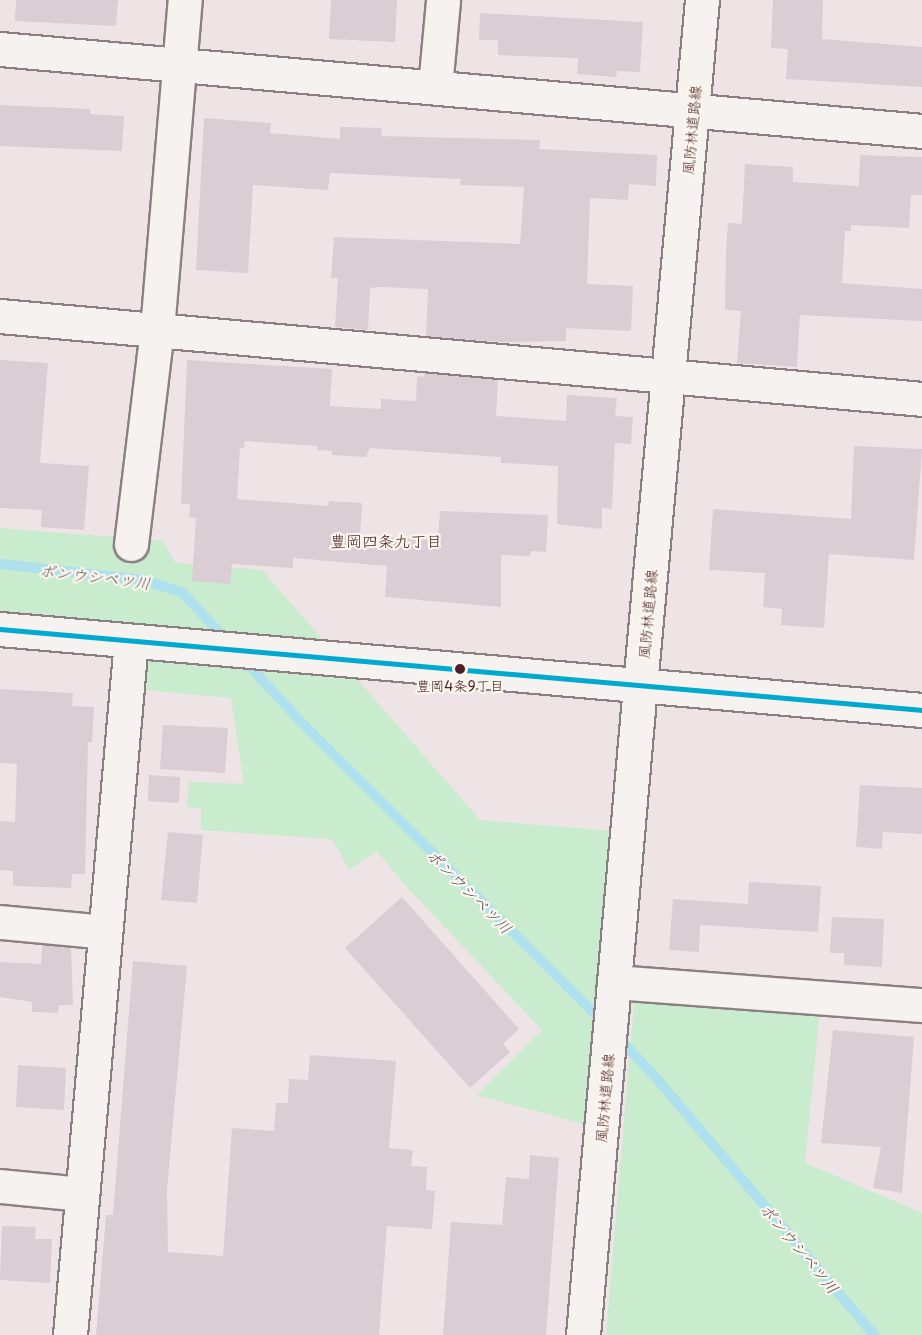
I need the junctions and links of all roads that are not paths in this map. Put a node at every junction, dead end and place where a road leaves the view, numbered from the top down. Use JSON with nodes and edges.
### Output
{"nodes":[{"id":1,"x":185,"y":0,"type":"edge"},
{"id":2,"x":443,"y":0,"type":"edge"},
{"id":3,"x":702,"y":0,"type":"edge"},
{"id":4,"x":0,"y":49,"type":"edge"},
{"id":5,"x":179,"y":66,"type":"junction"},
{"id":6,"x":435,"y":87,"type":"junction"},
{"id":7,"x":692,"y":112,"type":"junction"},
{"id":8,"x":922,"y":131,"type":"edge"},
{"id":9,"x":0,"y":316,"type":"edge"},
{"id":10,"x":157,"y":330,"type":"junction"},
{"id":11,"x":668,"y":376,"type":"junction"},
{"id":12,"x":922,"y":399,"type":"edge"},
{"id":13,"x":131,"y":544,"type":"dead end"},
{"id":14,"x":0,"y":629,"type":"edge"},
{"id":15,"x":131,"y":640,"type":"junction"},
{"id":16,"x":640,"y":686,"type":"junction"},
{"id":17,"x":922,"y":710,"type":"edge"},
{"id":18,"x":0,"y":922,"type":"edge"},
{"id":19,"x":105,"y":932,"type":"junction"},
{"id":20,"x":614,"y":987,"type":"junction"},
{"id":21,"x":922,"y":1005,"type":"edge"},
{"id":22,"x":0,"y":1186,"type":"edge"},
{"id":23,"x":81,"y":1194,"type":"junction"},
{"id":24,"x":70,"y":1335,"type":"edge"},
{"id":25,"x":583,"y":1335,"type":"edge"}],
"edges":[{"from":1,"to":5,"type":"street"},
{"from":2,"to":6,"type":"street"},
{"from":3,"to":7,"type":"street","name":"風防林道路線"},
{"from":4,"to":5,"type":"street"},
{"from":5,"to":6,"type":"street"},
{"from":5,"to":10,"type":"street"},
{"from":6,"to":7,"type":"street"},
{"from":7,"to":8,"type":"street"},
{"from":7,"to":11,"type":"street","name":"風防林道路線"},
{"from":9,"to":10,"type":"street"},
{"from":10,"to":11,"type":"street"},
{"from":10,"to":13,"type":"street"},
{"from":11,"to":12,"type":"street"},
{"from":11,"to":16,"type":"street","name":"風防林道路線"},
{"from":14,"to":15,"type":"street"},
{"from":15,"to":16,"type":"street"},
{"from":15,"to":19,"type":"street"},
{"from":16,"to":17,"type":"street"},
{"from":16,"to":20,"type":"street","name":"風防林道路線"},
{"from":18,"to":19,"type":"street"},
{"from":19,"to":23,"type":"street"},
{"from":20,"to":21,"type":"street"},
{"from":20,"to":25,"type":"street","name":"風防林道路線"},
{"from":22,"to":23,"type":"street"},
{"from":23,"to":24,"type":"street"}]}
